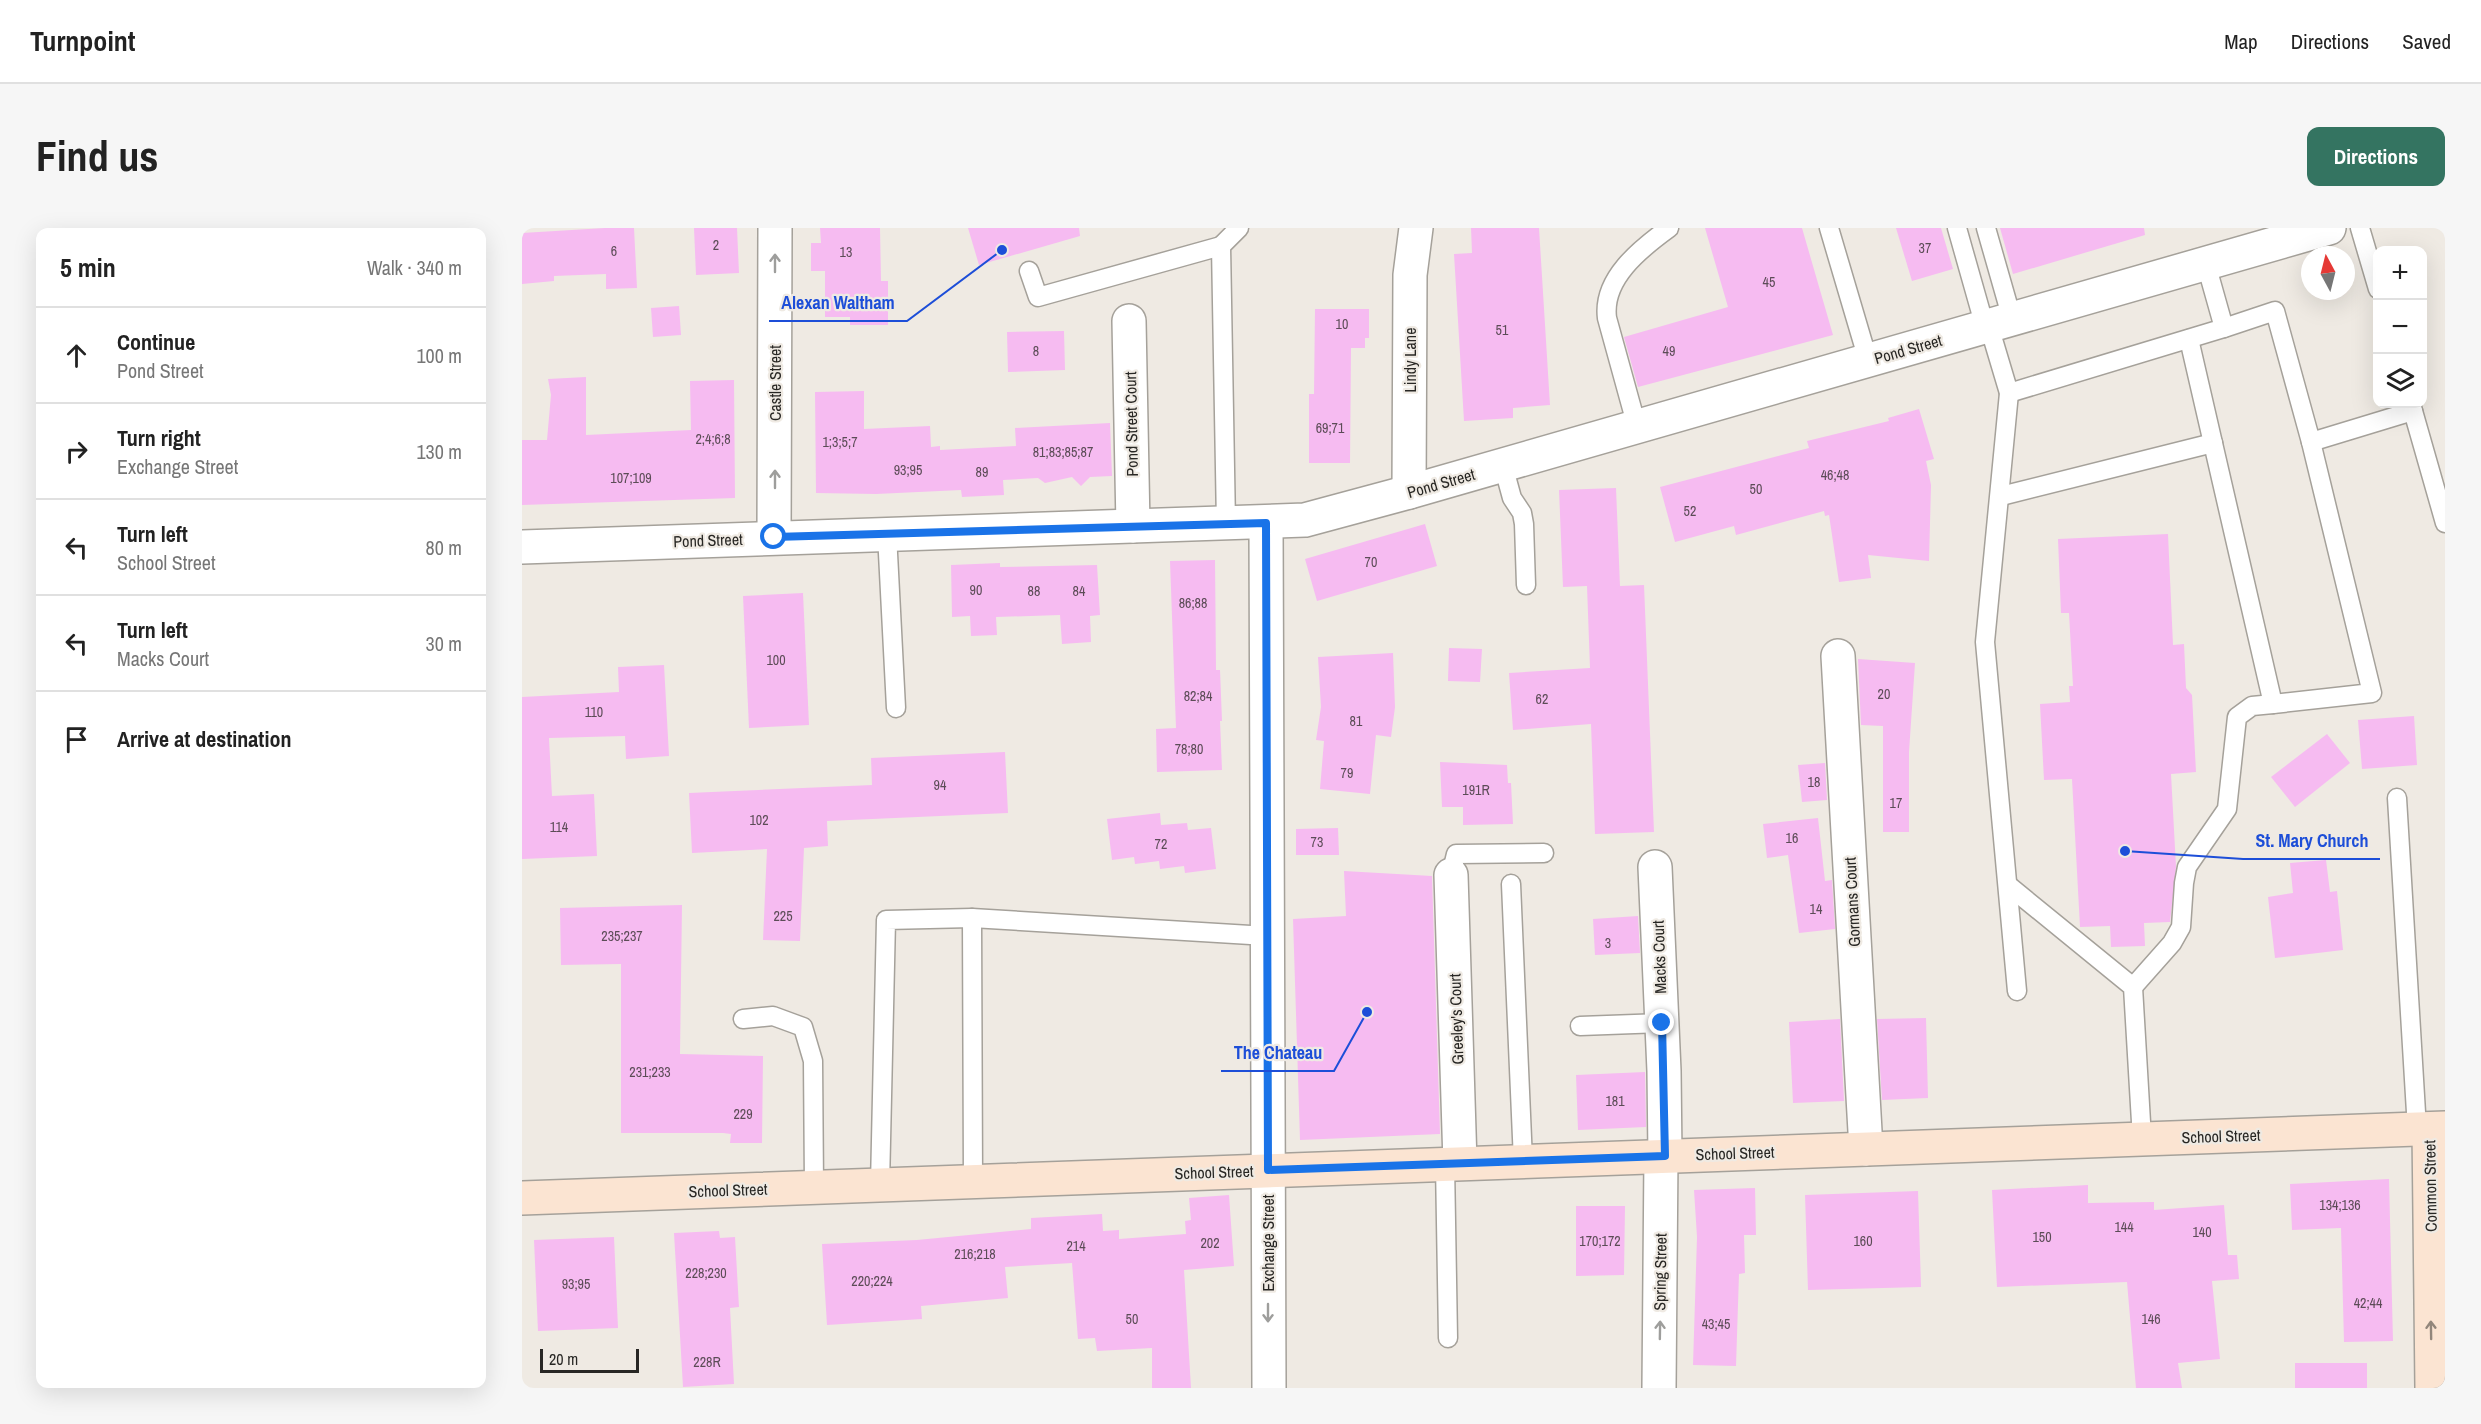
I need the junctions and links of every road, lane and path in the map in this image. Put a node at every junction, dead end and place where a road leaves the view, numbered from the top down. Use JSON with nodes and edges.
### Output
{"nodes":[{"id":1,"x":775,"y":228,"type":"edge"},
{"id":2,"x":1239,"y":228,"type":"edge"},
{"id":3,"x":1416,"y":228,"type":"edge"},
{"id":4,"x":1669,"y":228,"type":"edge"},
{"id":5,"x":1829,"y":228,"type":"edge"},
{"id":6,"x":1957,"y":228,"type":"edge"},
{"id":7,"x":1986,"y":228,"type":"edge"},
{"id":8,"x":2360,"y":228,"type":"edge"},
{"id":9,"x":2315,"y":230,"type":"edge"},
{"id":10,"x":1221,"y":246,"type":"junction"},
{"id":11,"x":2206,"y":264,"type":"junction"},
{"id":12,"x":1029,"y":271,"type":"dead end"},
{"id":13,"x":2373,"y":272,"type":"edge"},
{"id":14,"x":1130,"y":321,"type":"dead end"},
{"id":15,"x":1996,"y":324,"type":"junction"},
{"id":16,"x":2224,"y":328,"type":"junction"},
{"id":17,"x":2189,"y":339,"type":"junction"},
{"id":18,"x":1868,"y":360,"type":"junction"},
{"id":19,"x":2009,"y":393,"type":"junction"},
{"id":20,"x":2409,"y":408,"type":"edge"},
{"id":21,"x":2412,"y":408,"type":"edge"},
{"id":22,"x":1637,"y":427,"type":"junction"},
{"id":23,"x":2311,"y":442,"type":"junction"},
{"id":24,"x":2213,"y":443,"type":"junction"},
{"id":25,"x":1503,"y":465,"type":"junction"},
{"id":26,"x":1409,"y":492,"type":"junction"},
{"id":27,"x":2001,"y":496,"type":"junction"},
{"id":28,"x":1266,"y":523,"type":"junction"},
{"id":29,"x":2445,"y":523,"type":"edge"},
{"id":30,"x":1226,"y":524,"type":"junction"},
{"id":31,"x":1133,"y":526,"type":"junction"},
{"id":32,"x":887,"y":534,"type":"junction"},
{"id":33,"x":774,"y":537,"type":"junction"},
{"id":34,"x":522,"y":547,"type":"edge"},
{"id":35,"x":1526,"y":585,"type":"dead end"},
{"id":36,"x":1838,"y":656,"type":"dead end"},
{"id":37,"x":2273,"y":704,"type":"junction"},
{"id":38,"x":896,"y":708,"type":"dead end"},
{"id":39,"x":2397,"y":798,"type":"dead end"},
{"id":40,"x":1544,"y":853,"type":"dead end"},
{"id":41,"x":1655,"y":867,"type":"dead end"},
{"id":42,"x":1451,"y":875,"type":"joint"},
{"id":43,"x":1511,"y":884,"type":"dead end"},
{"id":44,"x":2009,"y":886,"type":"junction"},
{"id":45,"x":972,"y":918,"type":"junction"},
{"id":46,"x":1267,"y":936,"type":"junction"},
{"id":47,"x":2133,"y":987,"type":"junction"},
{"id":48,"x":2017,"y":992,"type":"dead end"},
{"id":49,"x":743,"y":1019,"type":"dead end"},
{"id":50,"x":1662,"y":1023,"type":"junction"},
{"id":51,"x":1580,"y":1026,"type":"dead end"},
{"id":52,"x":2430,"y":1128,"type":"edge"},
{"id":53,"x":2142,"y":1139,"type":"junction"},
{"id":54,"x":1866,"y":1149,"type":"junction"},
{"id":55,"x":1663,"y":1156,"type":"junction"},
{"id":56,"x":1523,"y":1161,"type":"junction"},
{"id":57,"x":1453,"y":1163,"type":"junction"},
{"id":58,"x":1268,"y":1170,"type":"junction"},
{"id":59,"x":974,"y":1181,"type":"junction"},
{"id":60,"x":880,"y":1185,"type":"junction"},
{"id":61,"x":814,"y":1187,"type":"junction"},
{"id":62,"x":522,"y":1198,"type":"edge"},
{"id":63,"x":1448,"y":1338,"type":"dead end"},
{"id":64,"x":1269,"y":1388,"type":"edge"},
{"id":65,"x":1659,"y":1388,"type":"edge"},
{"id":66,"x":2432,"y":1388,"type":"edge"}],
"edges":[{"from":33,"to":1,"type":"street","name":"Castle Street","one_way":true},
{"from":2,"to":10,"type":"lane"},
{"from":3,"to":26,"type":"street","name":"Lindy Lane"},
{"from":4,"to":22,"type":"lane"},
{"from":5,"to":18,"type":"lane"},
{"from":6,"to":15,"type":"lane"},
{"from":7,"to":15,"type":"lane"},
{"from":8,"to":13,"type":"lane"},
{"from":9,"to":11,"type":"street","name":"Pond Street"},
{"from":10,"to":12,"type":"lane"},
{"from":10,"to":30,"type":"lane"},
{"from":11,"to":15,"type":"street","name":"Pond Street"},
{"from":11,"to":16,"type":"lane"},
{"from":14,"to":31,"type":"street","name":"Pond Street Court"},
{"from":15,"to":18,"type":"street","name":"Pond Street"},
{"from":15,"to":19,"type":"lane"},
{"from":16,"to":17,"type":"lane"},
{"from":16,"to":23,"type":"lane"},
{"from":17,"to":19,"type":"lane"},
{"from":17,"to":24,"type":"lane"},
{"from":18,"to":22,"type":"street","name":"Pond Street"},
{"from":19,"to":27,"type":"lane"},
{"from":20,"to":23,"type":"lane"},
{"from":21,"to":29,"type":"lane"},
{"from":22,"to":25,"type":"street","name":"Pond Street"},
{"from":23,"to":37,"type":"lane"},
{"from":24,"to":27,"type":"lane"},
{"from":24,"to":37,"type":"lane"},
{"from":25,"to":26,"type":"street","name":"Pond Street"},
{"from":25,"to":35,"type":"lane"},
{"from":26,"to":28,"type":"street","name":"Pond Street"},
{"from":27,"to":44,"type":"lane"},
{"from":28,"to":30,"type":"street","name":"Pond Street"},
{"from":28,"to":46,"type":"street","name":"Exchange Street"},
{"from":30,"to":31,"type":"street","name":"Pond Street"},
{"from":31,"to":32,"type":"street","name":"Pond Street"},
{"from":32,"to":33,"type":"street","name":"Pond Street"},
{"from":32,"to":38,"type":"lane"},
{"from":33,"to":34,"type":"street","name":"Pond Street"},
{"from":36,"to":54,"type":"street","name":"Gormans Court"},
{"from":37,"to":47,"type":"lane"},
{"from":39,"to":52,"type":"lane"},
{"from":40,"to":42,"type":"lane"},
{"from":41,"to":50,"type":"street","name":"Macks Court"},
{"from":42,"to":57,"type":"street","name":"Greeley's Court"},
{"from":43,"to":56,"type":"lane"},
{"from":44,"to":47,"type":"lane"},
{"from":44,"to":48,"type":"lane"},
{"from":45,"to":46,"type":"lane"},
{"from":45,"to":59,"type":"lane"},
{"from":45,"to":60,"type":"lane"},
{"from":46,"to":58,"type":"street","name":"Exchange Street"},
{"from":47,"to":53,"type":"lane"},
{"from":49,"to":61,"type":"lane"},
{"from":50,"to":51,"type":"lane"},
{"from":50,"to":55,"type":"street","name":"Macks Court"},
{"from":52,"to":53,"type":"street","name":"School Street"},
{"from":66,"to":52,"type":"street","name":"Common Street","one_way":true},
{"from":53,"to":54,"type":"street","name":"School Street"},
{"from":54,"to":55,"type":"street","name":"School Street"},
{"from":55,"to":56,"type":"street","name":"School Street"},
{"from":65,"to":55,"type":"street","name":"Spring Street","one_way":true},
{"from":56,"to":57,"type":"street","name":"School Street"},
{"from":57,"to":58,"type":"street","name":"School Street"},
{"from":57,"to":63,"type":"lane"},
{"from":58,"to":59,"type":"street","name":"School Street"},
{"from":58,"to":64,"type":"street","name":"Exchange Street","one_way":true},
{"from":59,"to":60,"type":"street","name":"School Street"},
{"from":60,"to":61,"type":"street","name":"School Street"},
{"from":61,"to":62,"type":"street","name":"School Street"}]}
